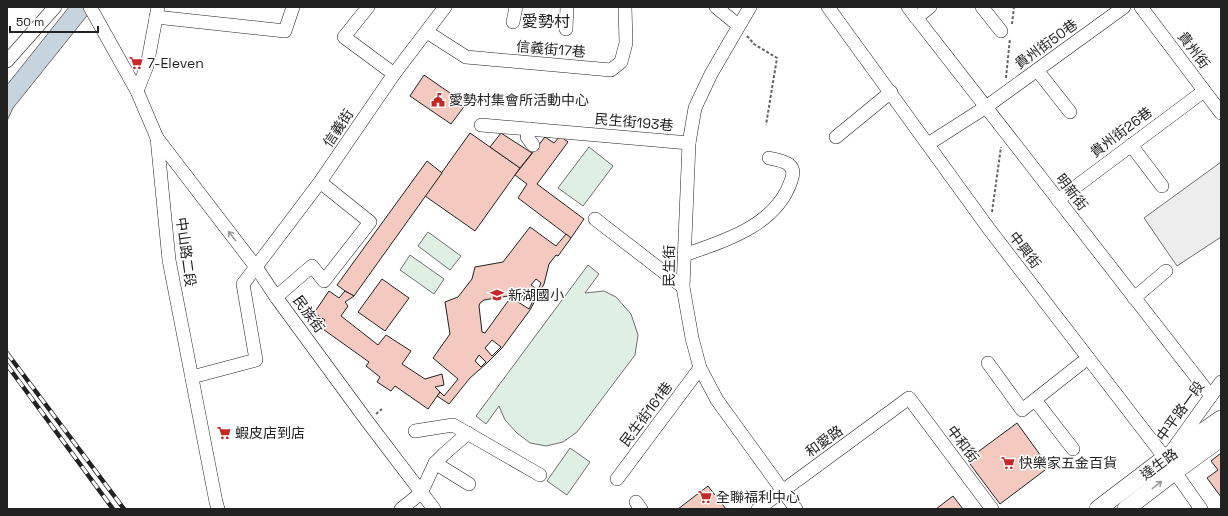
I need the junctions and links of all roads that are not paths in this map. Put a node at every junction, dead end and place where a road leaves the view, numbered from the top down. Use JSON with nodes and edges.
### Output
{"nodes":[{"id":1,"x":55,"y":7,"type":"edge"},
{"id":2,"x":293,"y":7,"type":"edge"},
{"id":3,"x":368,"y":7,"type":"edge"},
{"id":4,"x":445,"y":7,"type":"edge"},
{"id":5,"x":516,"y":7,"type":"edge"},
{"id":6,"x":567,"y":7,"type":"edge"},
{"id":7,"x":625,"y":7,"type":"edge"},
{"id":8,"x":716,"y":7,"type":"edge"},
{"id":9,"x":750,"y":7,"type":"edge"},
{"id":10,"x":828,"y":7,"type":"edge"},
{"id":11,"x":908,"y":7,"type":"edge"},
{"id":12,"x":930,"y":7,"type":"edge"},
{"id":13,"x":982,"y":7,"type":"edge"},
{"id":14,"x":1124,"y":7,"type":"edge"},
{"id":15,"x":1141,"y":7,"type":"edge"},
{"id":16,"x":91,"y":9,"type":"edge"},
{"id":17,"x":156,"y":12,"type":"edge"},
{"id":18,"x":916,"y":18,"type":"junction"},
{"id":19,"x":513,"y":22,"type":"dead end"},
{"id":20,"x":738,"y":25,"type":"junction"},
{"id":21,"x":566,"y":29,"type":"dead end"},
{"id":22,"x":427,"y":32,"type":"junction"},
{"id":23,"x":1007,"y":33,"type":"road end"},
{"id":24,"x":7,"y":61,"type":"edge"},
{"id":25,"x":1037,"y":70,"type":"junction"},
{"id":26,"x":394,"y":74,"type":"junction"},
{"id":27,"x":137,"y":91,"type":"junction"},
{"id":28,"x":1204,"y":91,"type":"junction"},
{"id":29,"x":890,"y":92,"type":"junction"},
{"id":30,"x":986,"y":107,"type":"junction"},
{"id":31,"x":1070,"y":112,"type":"dead end"},
{"id":32,"x":1221,"y":113,"type":"edge"},
{"id":33,"x":481,"y":125,"type":"dead end"},
{"id":34,"x":530,"y":129,"type":"junction"},
{"id":35,"x":836,"y":137,"type":"dead end"},
{"id":36,"x":157,"y":138,"type":"junction"},
{"id":37,"x":689,"y":143,"type":"junction"},
{"id":38,"x":928,"y":144,"type":"junction"},
{"id":39,"x":533,"y":145,"type":"dead end"},
{"id":40,"x":1131,"y":145,"type":"junction"},
{"id":41,"x":769,"y":158,"type":"dead end"},
{"id":42,"x":320,"y":182,"type":"junction"},
{"id":43,"x":1162,"y":186,"type":"dead end"},
{"id":44,"x":1058,"y":200,"type":"junction"},
{"id":45,"x":596,"y":219,"type":"dead end"},
{"id":46,"x":684,"y":255,"type":"junction"},
{"id":47,"x":256,"y":267,"type":"junction"},
{"id":48,"x":1166,"y":271,"type":"dead end"},
{"id":49,"x":683,"y":287,"type":"junction"},
{"id":50,"x":276,"y":297,"type":"junction"},
{"id":51,"x":1134,"y":298,"type":"junction"},
{"id":52,"x":1088,"y":358,"type":"junction"},
{"id":53,"x":988,"y":363,"type":"dead end"},
{"id":54,"x":700,"y":368,"type":"junction"},
{"id":55,"x":192,"y":377,"type":"junction"},
{"id":56,"x":1221,"y":382,"type":"edge"},
{"id":57,"x":1211,"y":396,"type":"junction"},
{"id":58,"x":909,"y":398,"type":"joint"},
{"id":59,"x":1035,"y":400,"type":"junction"},
{"id":60,"x":1221,"y":419,"type":"edge"},
{"id":61,"x":415,"y":431,"type":"dead end"},
{"id":62,"x":468,"y":433,"type":"junction"},
{"id":63,"x":1221,"y":438,"type":"edge"},
{"id":64,"x":1073,"y":450,"type":"dead end"},
{"id":65,"x":435,"y":463,"type":"junction"},
{"id":66,"x":1170,"y":465,"type":"junction"},
{"id":67,"x":540,"y":475,"type":"dead end"},
{"id":68,"x":617,"y":480,"type":"dead end"},
{"id":69,"x":469,"y":484,"type":"dead end"},
{"id":70,"x":783,"y":491,"type":"junction"},
{"id":71,"x":421,"y":493,"type":"junction"},
{"id":72,"x":218,"y":509,"type":"edge"},
{"id":73,"x":400,"y":509,"type":"edge"},
{"id":74,"x":434,"y":509,"type":"edge"},
{"id":75,"x":758,"y":509,"type":"edge"},
{"id":76,"x":796,"y":509,"type":"edge"},
{"id":77,"x":992,"y":509,"type":"edge"},
{"id":78,"x":1098,"y":509,"type":"edge"},
{"id":79,"x":1126,"y":509,"type":"edge"},
{"id":80,"x":1201,"y":509,"type":"edge"}],
"edges":[{"from":1,"to":24,"type":"street"},
{"from":2,"to":17,"type":"street"},
{"from":3,"to":26,"type":"street"},
{"from":4,"to":22,"type":"street","name":"信義街"},
{"from":5,"to":19,"type":"street"},
{"from":6,"to":21,"type":"street"},
{"from":7,"to":22,"type":"street","name":"信義街17巷"},
{"from":8,"to":20,"type":"street"},
{"from":9,"to":20,"type":"street","name":"民生街"},
{"from":10,"to":29,"type":"street","name":"中興街"},
{"from":11,"to":18,"type":"street","name":"明新街"},
{"from":12,"to":18,"type":"street"},
{"from":13,"to":23,"type":"street"},
{"from":14,"to":25,"type":"street","name":"貴州街50巷"},
{"from":15,"to":28,"type":"street","name":"貴州街"},
{"from":16,"to":27,"type":"street","name":"中山路二段"},
{"from":17,"to":27,"type":"street"},
{"from":18,"to":30,"type":"street","name":"明新街"},
{"from":20,"to":37,"type":"street","name":"民生街"},
{"from":22,"to":26,"type":"street","name":"信義街"},
{"from":25,"to":30,"type":"street","name":"貴州街50巷"},
{"from":25,"to":31,"type":"street"},
{"from":26,"to":42,"type":"street","name":"信義街"},
{"from":27,"to":36,"type":"street","name":"中山路二段"},
{"from":28,"to":32,"type":"street","name":"貴州街"},
{"from":28,"to":40,"type":"street","name":"貴州街26巷"},
{"from":29,"to":35,"type":"street"},
{"from":29,"to":38,"type":"street","name":"中興街"},
{"from":30,"to":38,"type":"street","name":"貴州街50巷"},
{"from":30,"to":44,"type":"street","name":"明新街"},
{"from":33,"to":34,"type":"street","name":"民生街193巷"},
{"from":34,"to":37,"type":"street","name":"民生街193巷"},
{"from":34,"to":39,"type":"street"},
{"from":47,"to":36,"type":"street","name":"民族街","one_way":true},
{"from":36,"to":55,"type":"street","name":"中山路二段"},
{"from":37,"to":46,"type":"street","name":"民生街"},
{"from":38,"to":52,"type":"street","name":"中興街"},
{"from":40,"to":43,"type":"street"},
{"from":40,"to":44,"type":"street","name":"貴州街26巷"},
{"from":41,"to":46,"type":"street"},
{"from":42,"to":47,"type":"street","name":"信義街"},
{"from":42,"to":50,"type":"street"},
{"from":44,"to":51,"type":"street","name":"明新街"},
{"from":45,"to":49,"type":"street"},
{"from":46,"to":49,"type":"street","name":"民生街"},
{"from":47,"to":50,"type":"street","name":"民族街"},
{"from":47,"to":55,"type":"street","name":"信義街"},
{"from":48,"to":51,"type":"street"},
{"from":49,"to":54,"type":"street","name":"民生街"},
{"from":50,"to":71,"type":"street","name":"民族街"},
{"from":51,"to":57,"type":"street","name":"明新街"},
{"from":52,"to":59,"type":"street"},
{"from":52,"to":66,"type":"street","name":"中興街"},
{"from":53,"to":59,"type":"street"},
{"from":54,"to":68,"type":"street","name":"民生街161巷"},
{"from":54,"to":70,"type":"street","name":"民生街"},
{"from":55,"to":72,"type":"street","name":"中山路二段"},
{"from":56,"to":57,"type":"street","name":"中平路一段"},
{"from":57,"to":66,"type":"street","name":"中平路一段"},
{"from":58,"to":70,"type":"street","name":"和愛路"},
{"from":58,"to":77,"type":"street","name":"中和街"},
{"from":59,"to":64,"type":"street"},
{"from":60,"to":66,"type":"main road","name":"達生路"},
{"from":61,"to":62,"type":"street"},
{"from":62,"to":65,"type":"street"},
{"from":62,"to":67,"type":"street"},
{"from":63,"to":66,"type":"main road","name":"達生路"},
{"from":65,"to":69,"type":"street"},
{"from":65,"to":71,"type":"street"},
{"from":66,"to":78,"type":"main road","name":"達生路"},
{"from":79,"to":66,"type":"main road","name":"達生路","one_way":true},
{"from":66,"to":80,"type":"street","name":"中興街"},
{"from":70,"to":75,"type":"street","name":"和愛路"},
{"from":70,"to":76,"type":"street","name":"民生街"},
{"from":71,"to":73,"type":"street"},
{"from":71,"to":74,"type":"street","name":"民族街"}]}
